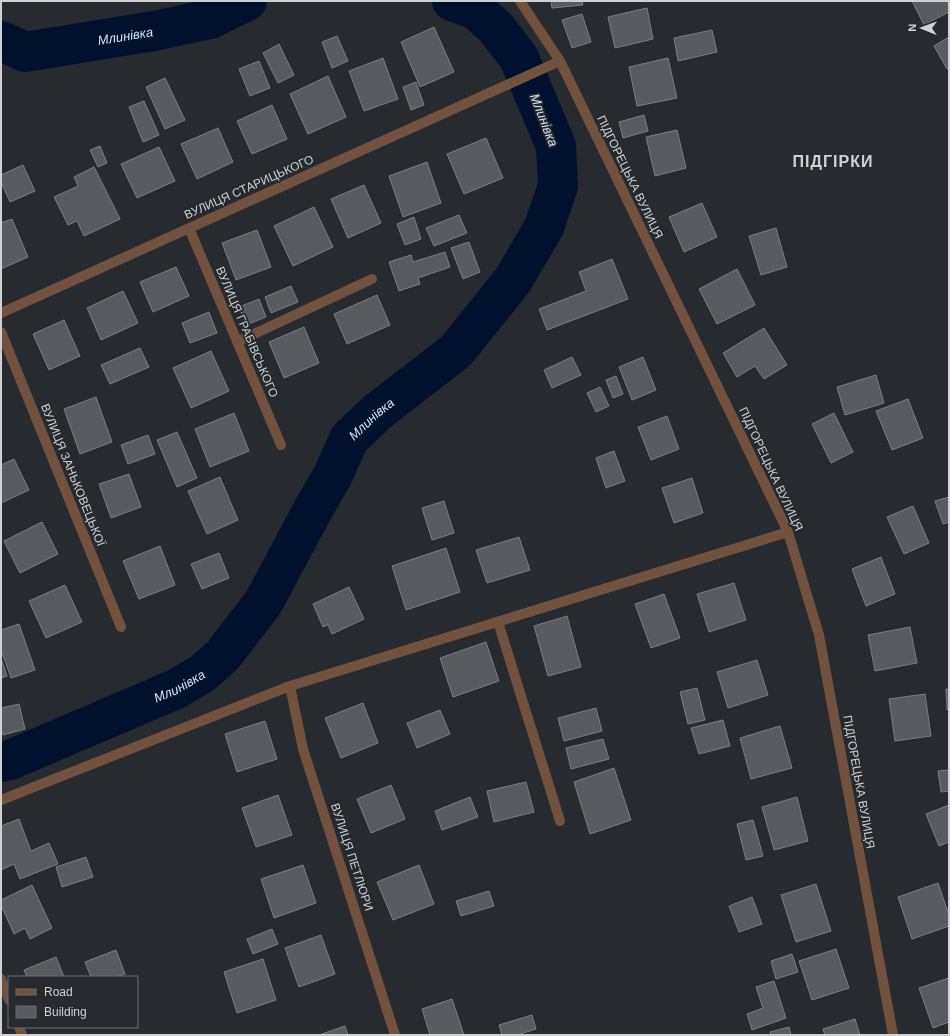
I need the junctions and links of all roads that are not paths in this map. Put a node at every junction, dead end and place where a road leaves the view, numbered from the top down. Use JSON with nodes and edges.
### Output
{"nodes":[{"id":1,"x":520,"y":1,"type":"edge"},
{"id":2,"x":560,"y":61,"type":"junction"},
{"id":3,"x":189,"y":228,"type":"junction"},
{"id":4,"x":372,"y":279,"type":"dead end"},
{"id":5,"x":1,"y":313,"type":"edge"},
{"id":6,"x":1,"y":332,"type":"edge"},
{"id":7,"x":237,"y":342,"type":"junction"},
{"id":8,"x":281,"y":445,"type":"dead end"},
{"id":9,"x":788,"y":532,"type":"junction"},
{"id":10,"x":498,"y":622,"type":"junction"},
{"id":11,"x":121,"y":627,"type":"dead end"},
{"id":12,"x":290,"y":686,"type":"junction"},
{"id":13,"x":1,"y":800,"type":"edge"},
{"id":14,"x":560,"y":821,"type":"dead end"},
{"id":15,"x":1,"y":979,"type":"edge"},
{"id":16,"x":8,"y":997,"type":"edge"},
{"id":17,"x":395,"y":1035,"type":"edge"},
{"id":18,"x":893,"y":1035,"type":"edge"}],
"edges":[{"from":1,"to":2,"type":"street","name":"ПІДГОРЕЦЬКА ВУЛИЦЯ"},
{"from":2,"to":3,"type":"street","name":"ВУЛИЦЯ СТАРИЦЬКОГО"},
{"from":2,"to":9,"type":"street","name":"ПІДГОРЕЦЬКА ВУЛИЦЯ"},
{"from":3,"to":5,"type":"street","name":"ВУЛИЦЯ СТАРИЦЬКОГО"},
{"from":3,"to":7,"type":"street","name":"ВУЛИЦЯ ГРАБІВСЬКОГО"},
{"from":4,"to":7,"type":"street"},
{"from":6,"to":11,"type":"street","name":"ВУЛИЦЯ ЗАНЬКОВЕЦЬКОЇ"},
{"from":7,"to":8,"type":"street","name":"ВУЛИЦЯ ГРАБІВСЬКОГО"},
{"from":9,"to":10,"type":"street"},
{"from":9,"to":18,"type":"street","name":"ПІДГОРЕЦЬКА ВУЛИЦЯ"},
{"from":10,"to":12,"type":"street"},
{"from":10,"to":14,"type":"street"},
{"from":12,"to":13,"type":"street"},
{"from":12,"to":17,"type":"street","name":"ВУЛИЦЯ ПЕТЛЮРИ"},
{"from":15,"to":16,"type":"street"}]}
